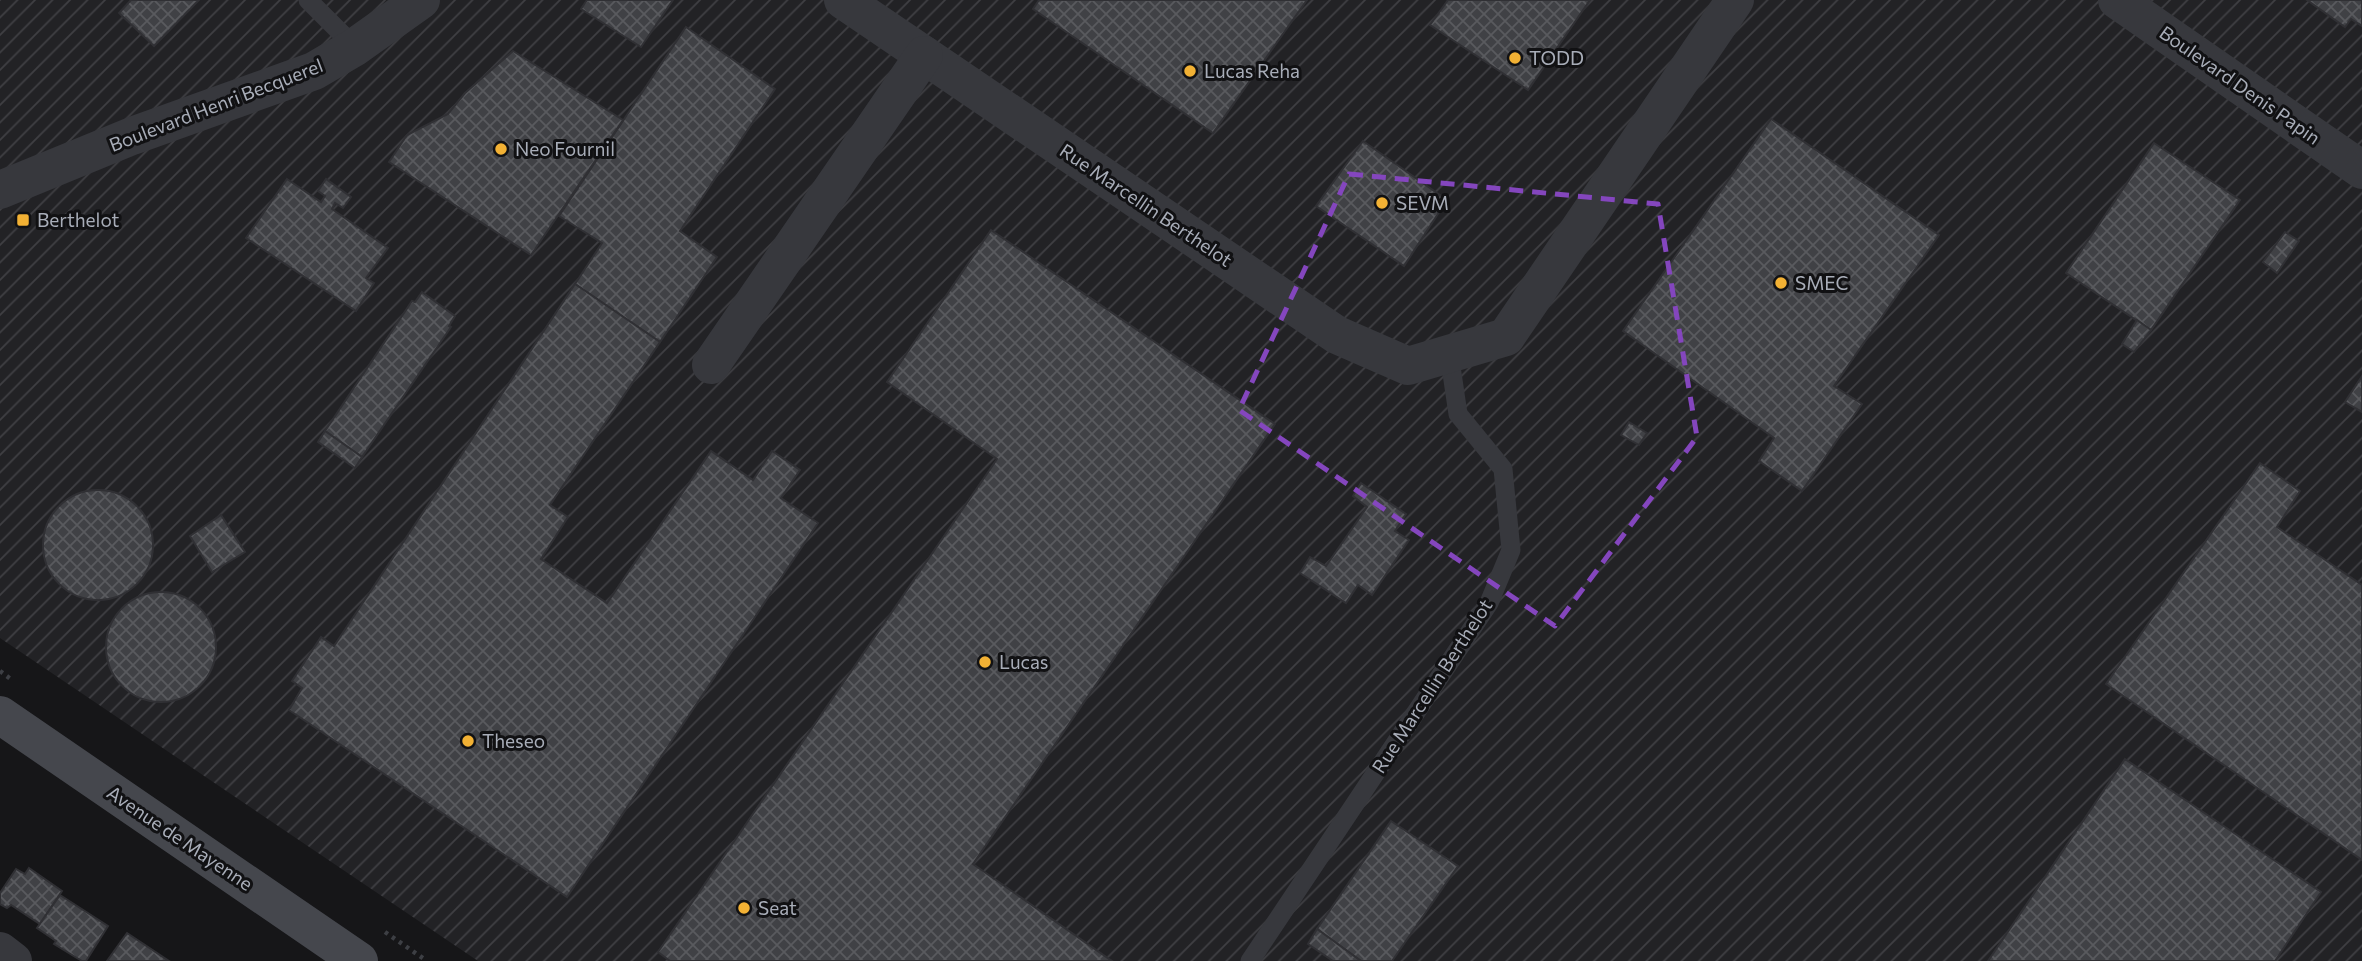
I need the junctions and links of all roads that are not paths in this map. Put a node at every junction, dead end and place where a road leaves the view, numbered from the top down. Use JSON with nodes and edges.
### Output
{"nodes":[{"id":1,"x":308,"y":0,"type":"edge"},
{"id":2,"x":421,"y":0,"type":"edge"},
{"id":3,"x":843,"y":0,"type":"edge"},
{"id":4,"x":1735,"y":0,"type":"edge"},
{"id":5,"x":2117,"y":0,"type":"edge"},
{"id":6,"x":355,"y":47,"type":"junction"},
{"id":7,"x":924,"y":55,"type":"junction"},
{"id":8,"x":2362,"y":170,"type":"edge"},
{"id":9,"x":0,"y":191,"type":"edge"},
{"id":10,"x":1450,"y":353,"type":"junction"},
{"id":11,"x":711,"y":365,"type":"dead end"},
{"id":12,"x":0,"y":715,"type":"edge"},
{"id":13,"x":0,"y":951,"type":"edge"},
{"id":14,"x":13,"y":961,"type":"edge"},
{"id":15,"x":359,"y":961,"type":"edge"},
{"id":16,"x":1250,"y":961,"type":"edge"}],
"edges":[{"from":1,"to":6,"type":"lane"},
{"from":2,"to":6,"type":"street","name":"Boulevard Henri Becquerel"},
{"from":3,"to":7,"type":"street","name":"Rue Marcellin Berthelot"},
{"from":4,"to":10,"type":"street","name":"Rue Marcellin Berthelot"},
{"from":5,"to":8,"type":"street","name":"Boulevard Denis Papin"},
{"from":6,"to":9,"type":"street","name":"Boulevard Henri Becquerel"},
{"from":7,"to":10,"type":"street","name":"Rue Marcellin Berthelot"},
{"from":7,"to":11,"type":"street"},
{"from":10,"to":16,"type":"lane","name":"Rue Marcellin Berthelot"},
{"from":12,"to":15,"type":"main road","name":"Avenue de Mayenne"},
{"from":13,"to":14,"type":"street"}]}
